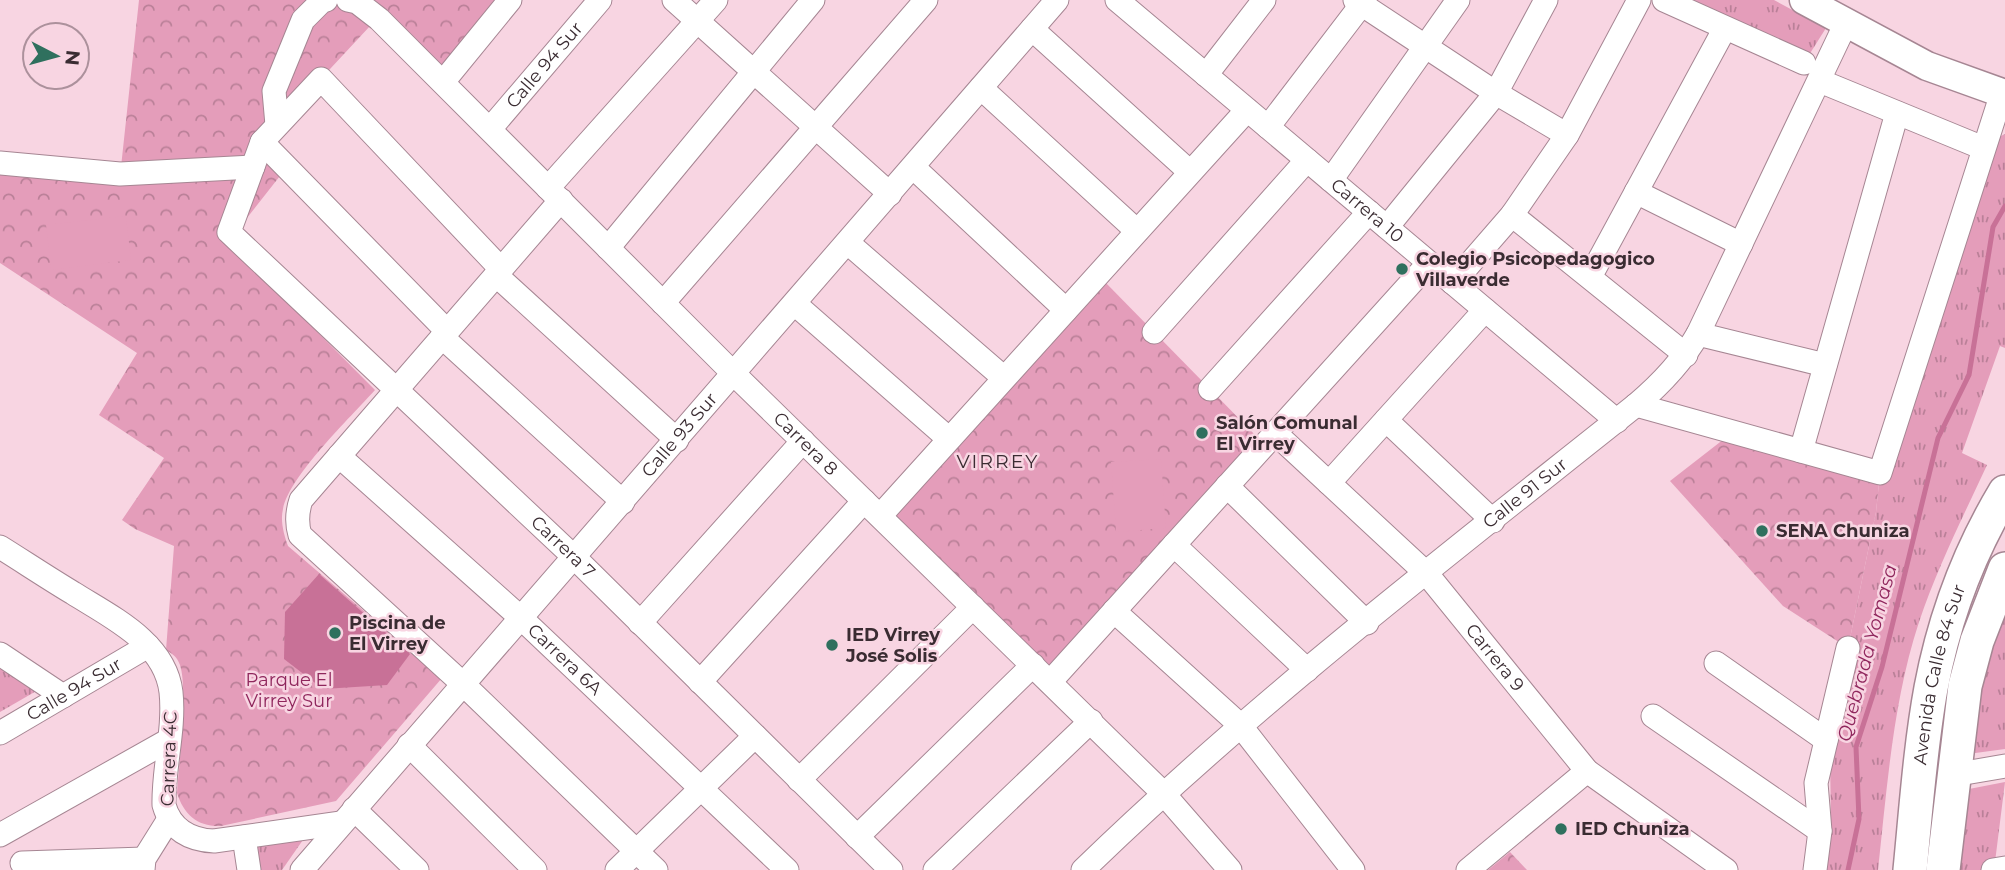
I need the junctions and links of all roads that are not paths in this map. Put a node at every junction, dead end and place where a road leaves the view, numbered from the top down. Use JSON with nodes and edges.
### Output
{"nodes":[{"id":1,"x":326,"y":0,"type":"edge"},
{"id":2,"x":348,"y":0,"type":"edge"},
{"id":3,"x":510,"y":0,"type":"edge"},
{"id":4,"x":600,"y":0,"type":"edge"},
{"id":5,"x":674,"y":0,"type":"edge"},
{"id":6,"x":716,"y":0,"type":"edge"},
{"id":7,"x":813,"y":0,"type":"edge"},
{"id":8,"x":926,"y":0,"type":"edge"},
{"id":9,"x":1057,"y":0,"type":"edge"},
{"id":10,"x":1117,"y":0,"type":"edge"},
{"id":11,"x":1264,"y":0,"type":"edge"},
{"id":12,"x":1458,"y":0,"type":"edge"},
{"id":13,"x":1546,"y":0,"type":"edge"},
{"id":14,"x":1639,"y":0,"type":"edge"},
{"id":15,"x":1664,"y":0,"type":"edge"},
{"id":16,"x":1804,"y":0,"type":"edge"},
{"id":17,"x":1829,"y":0,"type":"edge"},
{"id":18,"x":1361,"y":1,"type":"edge"},
{"id":19,"x":697,"y":21,"type":"junction"},
{"id":20,"x":1846,"y":23,"type":"junction"},
{"id":21,"x":1725,"y":27,"type":"junction"},
{"id":22,"x":1032,"y":29,"type":"junction"},
{"id":23,"x":1427,"y":47,"type":"junction"},
{"id":24,"x":1804,"y":63,"type":"dead end"},
{"id":25,"x":754,"y":72,"type":"junction"},
{"id":26,"x":1206,"y":75,"type":"junction"},
{"id":27,"x":1819,"y":81,"type":"junction"},
{"id":28,"x":443,"y":82,"type":"junction"},
{"id":29,"x":981,"y":88,"type":"junction"},
{"id":30,"x":1496,"y":93,"type":"junction"},
{"id":31,"x":2003,"y":93,"type":"edge"},
{"id":32,"x":1247,"y":110,"type":"junction"},
{"id":33,"x":1897,"y":113,"type":"junction"},
{"id":34,"x":1268,"y":127,"type":"junction"},
{"id":35,"x":816,"y":128,"type":"junction"},
{"id":36,"x":490,"y":129,"type":"junction"},
{"id":37,"x":270,"y":134,"type":"junction"},
{"id":38,"x":1567,"y":135,"type":"junction"},
{"id":39,"x":1983,"y":148,"type":"junction"},
{"id":40,"x":1307,"y":160,"type":"junction"},
{"id":41,"x":0,"y":163,"type":"edge"},
{"id":42,"x":253,"y":167,"type":"junction"},
{"id":43,"x":913,"y":167,"type":"junction"},
{"id":44,"x":1190,"y":172,"type":"junction"},
{"id":45,"x":1331,"y":180,"type":"junction"},
{"id":46,"x":1636,"y":192,"type":"junction"},
{"id":47,"x":554,"y":194,"type":"junction"},
{"id":48,"x":890,"y":194,"type":"junction"},
{"id":49,"x":1369,"y":212,"type":"junction"},
{"id":50,"x":1512,"y":215,"type":"junction"},
{"id":51,"x":1387,"y":227,"type":"junction"},
{"id":52,"x":1137,"y":231,"type":"junction"},
{"id":53,"x":848,"y":243,"type":"junction"},
{"id":54,"x":1741,"y":244,"type":"junction"},
{"id":55,"x":608,"y":247,"type":"junction"},
{"id":56,"x":1429,"y":262,"type":"junction"},
{"id":57,"x":499,"y":272,"type":"junction"},
{"id":58,"x":1590,"y":277,"type":"junction"},
{"id":59,"x":1453,"y":283,"type":"junction"},
{"id":60,"x":663,"y":303,"type":"junction"},
{"id":61,"x":795,"y":304,"type":"junction"},
{"id":62,"x":1066,"y":310,"type":"junction"},
{"id":63,"x":1485,"y":310,"type":"junction"},
{"id":64,"x":1154,"y":332,"type":"dead end"},
{"id":65,"x":444,"y":334,"type":"junction"},
{"id":66,"x":1698,"y":334,"type":"junction"},
{"id":67,"x":1686,"y":355,"type":"junction"},
{"id":68,"x":1825,"y":365,"type":"junction"},
{"id":69,"x":734,"y":374,"type":"junction"},
{"id":70,"x":1004,"y":378,"type":"junction"},
{"id":71,"x":1210,"y":389,"type":"dead end"},
{"id":72,"x":396,"y":390,"type":"junction"},
{"id":73,"x":1636,"y":405,"type":"junction"},
{"id":74,"x":1386,"y":420,"type":"junction"},
{"id":75,"x":1617,"y":421,"type":"junction"},
{"id":76,"x":1275,"y":433,"type":"junction"},
{"id":77,"x":949,"y":439,"type":"junction"},
{"id":78,"x":677,"y":440,"type":"junction"},
{"id":79,"x":803,"y":441,"type":"junction"},
{"id":80,"x":1801,"y":451,"type":"junction"},
{"id":81,"x":339,"y":456,"type":"junction"},
{"id":82,"x":1329,"y":483,"type":"junction"},
{"id":83,"x":1227,"y":486,"type":"junction"},
{"id":84,"x":2005,"y":492,"type":"edge"},
{"id":85,"x":623,"y":502,"type":"junction"},
{"id":86,"x":872,"y":508,"type":"junction"},
{"id":87,"x":1493,"y":521,"type":"junction"},
{"id":88,"x":1174,"y":545,"type":"junction"},
{"id":89,"x":0,"y":547,"type":"edge"},
{"id":90,"x":574,"y":557,"type":"junction"},
{"id":91,"x":2005,"y":569,"type":"edge"},
{"id":92,"x":1427,"y":574,"type":"junction"},
{"id":93,"x":973,"y":607,"type":"junction"},
{"id":94,"x":1114,"y":611,"type":"junction"},
{"id":95,"x":521,"y":618,"type":"junction"},
{"id":96,"x":640,"y":623,"type":"junction"},
{"id":97,"x":1367,"y":623,"type":"junction"},
{"id":98,"x":148,"y":646,"type":"junction"},
{"id":99,"x":1848,"y":648,"type":"dead end"},
{"id":100,"x":0,"y":654,"type":"edge"},
{"id":101,"x":1716,"y":663,"type":"dead end"},
{"id":102,"x":1033,"y":665,"type":"junction"},
{"id":103,"x":1307,"y":670,"type":"junction"},
{"id":104,"x":700,"y":682,"type":"junction"},
{"id":105,"x":1050,"y":682,"type":"junction"},
{"id":106,"x":463,"y":684,"type":"junction"},
{"id":107,"x":63,"y":696,"type":"junction"},
{"id":108,"x":1653,"y":716,"type":"dead end"},
{"id":109,"x":1091,"y":721,"type":"junction"},
{"id":110,"x":1240,"y":724,"type":"junction"},
{"id":111,"x":0,"y":733,"type":"edge"},
{"id":112,"x":755,"y":736,"type":"junction"},
{"id":113,"x":169,"y":740,"type":"junction"},
{"id":114,"x":1826,"y":740,"type":"junction"},
{"id":115,"x":409,"y":745,"type":"junction"},
{"id":116,"x":2005,"y":766,"type":"edge"},
{"id":117,"x":1587,"y":771,"type":"junction"},
{"id":118,"x":1953,"y":775,"type":"junction"},
{"id":119,"x":799,"y":780,"type":"junction"},
{"id":120,"x":701,"y":789,"type":"junction"},
{"id":121,"x":1163,"y":793,"type":"junction"},
{"id":122,"x":348,"y":816,"type":"junction"},
{"id":123,"x":169,"y":819,"type":"junction"},
{"id":124,"x":21,"y":822,"type":"junction"},
{"id":125,"x":1820,"y":831,"type":"junction"},
{"id":126,"x":0,"y":835,"type":"edge"},
{"id":127,"x":244,"y":837,"type":"junction"},
{"id":128,"x":857,"y":837,"type":"junction"},
{"id":129,"x":636,"y":851,"type":"junction"},
{"id":130,"x":144,"y":864,"type":"edge"},
{"id":131,"x":23,"y":866,"type":"edge"},
{"id":132,"x":2005,"y":868,"type":"edge"},
{"id":133,"x":249,"y":870,"type":"edge"},
{"id":134,"x":302,"y":870,"type":"edge"},
{"id":135,"x":417,"y":870,"type":"edge"},
{"id":136,"x":535,"y":870,"type":"edge"},
{"id":137,"x":617,"y":870,"type":"edge"},
{"id":138,"x":656,"y":870,"type":"edge"},
{"id":139,"x":787,"y":870,"type":"edge"},
{"id":140,"x":891,"y":870,"type":"edge"},
{"id":141,"x":935,"y":870,"type":"edge"},
{"id":142,"x":1083,"y":870,"type":"edge"},
{"id":143,"x":1230,"y":870,"type":"edge"},
{"id":144,"x":1353,"y":870,"type":"edge"},
{"id":145,"x":1468,"y":870,"type":"edge"},
{"id":146,"x":1726,"y":870,"type":"edge"},
{"id":147,"x":1815,"y":870,"type":"edge"},
{"id":148,"x":1910,"y":870,"type":"edge"},
{"id":149,"x":1943,"y":870,"type":"edge"},
{"id":150,"x":1993,"y":870,"type":"edge"}],
"edges":[{"from":1,"to":37,"type":"street"},
{"from":2,"to":28,"type":"street","name":"Carrera 8"},
{"from":3,"to":28,"type":"street"},
{"from":4,"to":36,"type":"street","name":"Calle 94 Sur"},
{"from":5,"to":19,"type":"street"},
{"from":6,"to":19,"type":"street"},
{"from":7,"to":25,"type":"street"},
{"from":8,"to":35,"type":"street"},
{"from":9,"to":22,"type":"street","name":"Calle 93 Sur"},
{"from":10,"to":26,"type":"street","name":"Carrera 10"},
{"from":11,"to":26,"type":"street"},
{"from":12,"to":23,"type":"street"},
{"from":13,"to":30,"type":"street"},
{"from":14,"to":38,"type":"street"},
{"from":15,"to":21,"type":"street"},
{"from":16,"to":20,"type":"main road"},
{"from":17,"to":31,"type":"main road"},
{"from":18,"to":23,"type":"street"},
{"from":18,"to":34,"type":"street"},
{"from":19,"to":25,"type":"street"},
{"from":19,"to":47,"type":"street"},
{"from":20,"to":27,"type":"street","name":"Calle 91 Sur"},
{"from":20,"to":31,"type":"main road"},
{"from":21,"to":24,"type":"street"},
{"from":21,"to":46,"type":"street"},
{"from":22,"to":29,"type":"street","name":"Calle 93 Sur"},
{"from":22,"to":44,"type":"street"},
{"from":23,"to":30,"type":"street"},
{"from":23,"to":45,"type":"street"},
{"from":25,"to":35,"type":"street"},
{"from":25,"to":55,"type":"street"},
{"from":26,"to":32,"type":"street","name":"Carrera 10"},
{"from":27,"to":33,"type":"street"},
{"from":27,"to":54,"type":"street","name":"Calle 91 Sur"},
{"from":28,"to":36,"type":"street","name":"Carrera 8"},
{"from":29,"to":43,"type":"street","name":"Calle 93 Sur"},
{"from":29,"to":52,"type":"street"},
{"from":30,"to":38,"type":"street"},
{"from":30,"to":51,"type":"street"},
{"from":31,"to":39,"type":"street"},
{"from":32,"to":34,"type":"street","name":"Carrera 10"},
{"from":32,"to":44,"type":"street"},
{"from":33,"to":39,"type":"street"},
{"from":33,"to":68,"type":"street"},
{"from":34,"to":40,"type":"street","name":"Carrera 10"},
{"from":35,"to":48,"type":"street"},
{"from":35,"to":60,"type":"street"},
{"from":36,"to":47,"type":"street","name":"Carrera 8"},
{"from":37,"to":42,"type":"street"},
{"from":37,"to":57,"type":"street"},
{"from":37,"to":65,"type":"street"},
{"from":38,"to":50,"type":"street"},
{"from":39,"to":80,"type":"street"},
{"from":40,"to":45,"type":"street","name":"Carrera 10"},
{"from":40,"to":64,"type":"street"},
{"from":41,"to":42,"type":"street"},
{"from":42,"to":72,"type":"street","name":"Carrera 7"},
{"from":43,"to":48,"type":"street","name":"Calle 93 Sur"},
{"from":43,"to":62,"type":"street"},
{"from":44,"to":52,"type":"street"},
{"from":45,"to":49,"type":"street","name":"Carrera 10"},
{"from":46,"to":54,"type":"street"},
{"from":46,"to":58,"type":"street"},
{"from":47,"to":55,"type":"street","name":"Carrera 8"},
{"from":47,"to":57,"type":"street"},
{"from":48,"to":53,"type":"street","name":"Calle 93 Sur"},
{"from":49,"to":51,"type":"street","name":"Carrera 10"},
{"from":49,"to":71,"type":"street"},
{"from":50,"to":58,"type":"street"},
{"from":50,"to":59,"type":"street"},
{"from":51,"to":56,"type":"street","name":"Carrera 10"},
{"from":52,"to":62,"type":"street"},
{"from":53,"to":61,"type":"street","name":"Calle 93 Sur"},
{"from":53,"to":70,"type":"street"},
{"from":54,"to":66,"type":"street","name":"Calle 91 Sur"},
{"from":55,"to":60,"type":"street","name":"Carrera 8"},
{"from":56,"to":59,"type":"street","name":"Carrera 10"},
{"from":56,"to":76,"type":"street"},
{"from":57,"to":65,"type":"street"},
{"from":57,"to":78,"type":"street"},
{"from":58,"to":67,"type":"street"},
{"from":59,"to":63,"type":"street","name":"Carrera 10"},
{"from":60,"to":69,"type":"street","name":"Carrera 8"},
{"from":61,"to":69,"type":"street","name":"Calle 93 Sur"},
{"from":61,"to":77,"type":"street"},
{"from":62,"to":70,"type":"street"},
{"from":63,"to":74,"type":"street"},
{"from":63,"to":75,"type":"street","name":"Carrera 10"},
{"from":65,"to":72,"type":"street"},
{"from":65,"to":85,"type":"street"},
{"from":66,"to":67,"type":"street","name":"Calle 91 Sur"},
{"from":66,"to":68,"type":"street"},
{"from":67,"to":73,"type":"street","name":"Calle 91 Sur"},
{"from":68,"to":80,"type":"street"},
{"from":69,"to":78,"type":"street","name":"Calle 93 Sur"},
{"from":69,"to":79,"type":"street","name":"Carrera 8"},
{"from":70,"to":77,"type":"street"},
{"from":72,"to":81,"type":"street"},
{"from":72,"to":90,"type":"street","name":"Carrera 7"},
{"from":73,"to":75,"type":"street","name":"Calle 91 Sur"},
{"from":73,"to":80,"type":"street"},
{"from":74,"to":82,"type":"street"},
{"from":74,"to":87,"type":"street"},
{"from":75,"to":87,"type":"street","name":"Calle 91 Sur"},
{"from":76,"to":82,"type":"street","name":"Carrera 9"},
{"from":76,"to":83,"type":"street"},
{"from":77,"to":86,"type":"street"},
{"from":78,"to":85,"type":"street","name":"Calle 93 Sur"},
{"from":79,"to":86,"type":"street","name":"Carrera 8"},
{"from":79,"to":96,"type":"street"},
{"from":81,"to":95,"type":"street","name":"Carrera 6A"},
{"from":81,"to":106,"type":"street"},
{"from":82,"to":92,"type":"street","name":"Carrera 9"},
{"from":83,"to":88,"type":"street"},
{"from":83,"to":97,"type":"street"},
{"from":84,"to":148,"type":"highway","name":"Avenida Calle 84 Sur"},
{"from":85,"to":90,"type":"street","name":"Calle 93 Sur"},
{"from":86,"to":93,"type":"street","name":"Carrera 8"},
{"from":86,"to":104,"type":"street"},
{"from":87,"to":92,"type":"street","name":"Calle 91 Sur"},
{"from":88,"to":94,"type":"street"},
{"from":88,"to":103,"type":"street"},
{"from":89,"to":98,"type":"street","name":"Carrera 4C"},
{"from":90,"to":95,"type":"street","name":"Calle 93 Sur"},
{"from":90,"to":96,"type":"street","name":"Carrera 7"},
{"from":91,"to":118,"type":"highway","name":"Avenida Calle 84 Sur"},
{"from":92,"to":97,"type":"street","name":"Calle 91 Sur"},
{"from":92,"to":117,"type":"street","name":"Carrera 9"},
{"from":93,"to":102,"type":"street","name":"Carrera 8"},
{"from":93,"to":119,"type":"street"},
{"from":94,"to":105,"type":"street"},
{"from":94,"to":110,"type":"street"},
{"from":95,"to":106,"type":"street","name":"Calle 93 Sur"},
{"from":95,"to":120,"type":"street","name":"Carrera 6A"},
{"from":96,"to":104,"type":"street","name":"Carrera 7"},
{"from":97,"to":103,"type":"street","name":"Calle 91 Sur"},
{"from":98,"to":107,"type":"street","name":"Calle 94 Sur"},
{"from":98,"to":113,"type":"street","name":"Carrera 4C"},
{"from":99,"to":114,"type":"street"},
{"from":100,"to":107,"type":"street"},
{"from":101,"to":114,"type":"street"},
{"from":102,"to":105,"type":"street","name":"Carrera 8"},
{"from":102,"to":128,"type":"street"},
{"from":103,"to":110,"type":"street","name":"Calle 91 Sur"},
{"from":104,"to":112,"type":"street","name":"Carrera 7"},
{"from":105,"to":109,"type":"street","name":"Carrera 8"},
{"from":106,"to":115,"type":"street","name":"Calle 93 Sur"},
{"from":106,"to":129,"type":"street"},
{"from":107,"to":111,"type":"street","name":"Calle 94 Sur"},
{"from":108,"to":125,"type":"street"},
{"from":109,"to":121,"type":"street","name":"Carrera 8"},
{"from":109,"to":141,"type":"street"},
{"from":110,"to":121,"type":"street","name":"Calle 91 Sur"},
{"from":110,"to":144,"type":"street"},
{"from":112,"to":119,"type":"street","name":"Carrera 7"},
{"from":112,"to":120,"type":"street"},
{"from":113,"to":123,"type":"street","name":"Carrera 4C"},
{"from":113,"to":124,"type":"street"},
{"from":114,"to":125,"type":"street"},
{"from":115,"to":122,"type":"street","name":"Calle 93 Sur"},
{"from":115,"to":136,"type":"street"},
{"from":116,"to":118,"type":"street"},
{"from":117,"to":145,"type":"street"},
{"from":117,"to":146,"type":"street","name":"Carrera 9"},
{"from":118,"to":149,"type":"highway","name":"Avenida Calle 84 Sur"},
{"from":119,"to":128,"type":"street","name":"Carrera 7"},
{"from":120,"to":129,"type":"street"},
{"from":120,"to":139,"type":"street","name":"Carrera 6A"},
{"from":121,"to":142,"type":"street","name":"Calle 91 Sur"},
{"from":121,"to":143,"type":"street","name":"Carrera 8"},
{"from":122,"to":127,"type":"street"},
{"from":122,"to":134,"type":"street","name":"Calle 93 Sur"},
{"from":122,"to":135,"type":"street"},
{"from":123,"to":127,"type":"street"},
{"from":123,"to":130,"type":"street","name":"Carrera 4C"},
{"from":124,"to":126,"type":"street"},
{"from":124,"to":131,"type":"street"},
{"from":125,"to":147,"type":"street"},
{"from":127,"to":133,"type":"street"},
{"from":128,"to":140,"type":"street","name":"Carrera 7"},
{"from":129,"to":137,"type":"street"},
{"from":129,"to":138,"type":"street"},
{"from":130,"to":131,"type":"street"},
{"from":132,"to":150,"type":"street"}]}
